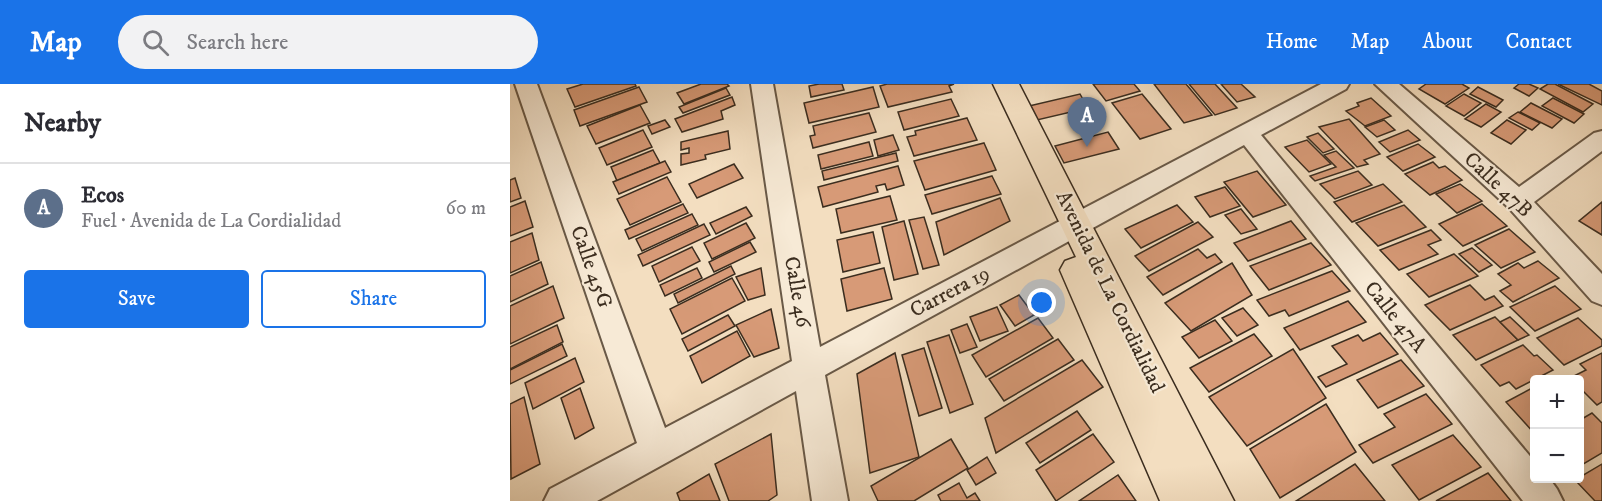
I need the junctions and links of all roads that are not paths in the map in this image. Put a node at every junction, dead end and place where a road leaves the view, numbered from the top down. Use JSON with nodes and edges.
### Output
{"nodes":[{"id":1,"x":526,"y":84,"type":"edge"},
{"id":2,"x":762,"y":84,"type":"edge"},
{"id":3,"x":987,"y":84,"type":"edge"},
{"id":4,"x":1006,"y":84,"type":"edge"},
{"id":5,"x":1338,"y":84,"type":"edge"},
{"id":6,"x":1398,"y":87,"type":"edge"},
{"id":7,"x":1246,"y":132,"type":"junction"},
{"id":8,"x":1602,"y":139,"type":"edge"},
{"id":9,"x":1579,"y":158,"type":"junction"},
{"id":10,"x":1602,"y":170,"type":"edge"},
{"id":11,"x":1518,"y":201,"type":"junction"},
{"id":12,"x":1069,"y":229,"type":"junction"},
{"id":13,"x":1602,"y":292,"type":"edge"},
{"id":14,"x":809,"y":366,"type":"junction"},
{"id":15,"x":656,"y":450,"type":"junction"},
{"id":16,"x":562,"y":501,"type":"edge"},
{"id":17,"x":830,"y":501,"type":"edge"},
{"id":18,"x":1181,"y":501,"type":"edge"},
{"id":19,"x":1214,"y":501,"type":"edge"},
{"id":20,"x":1545,"y":501,"type":"edge"}],
"edges":[{"from":1,"to":15,"type":"street","name":"Calle 45G"},
{"from":2,"to":14,"type":"street","name":"Calle 46"},
{"from":3,"to":12,"type":"main road","name":"Avenida de La Cordialidad"},
{"from":4,"to":12,"type":"main road","name":"Avenida de La Cordialidad"},
{"from":5,"to":7,"type":"street","name":"Carrera 19"},
{"from":6,"to":11,"type":"street","name":"Calle 47B"},
{"from":7,"to":12,"type":"street","name":"Carrera 19"},
{"from":7,"to":20,"type":"street","name":"Calle 47A"},
{"from":8,"to":9,"type":"street"},
{"from":9,"to":10,"type":"street"},
{"from":9,"to":11,"type":"street"},
{"from":11,"to":13,"type":"street","name":"Calle 47B"},
{"from":12,"to":14,"type":"street","name":"Carrera 19"},
{"from":12,"to":18,"type":"main road","name":"Avenida de La Cordialidad"},
{"from":12,"to":19,"type":"main road","name":"Avenida de La Cordialidad"},
{"from":14,"to":15,"type":"street","name":"Carrera 19"},
{"from":14,"to":17,"type":"street","name":"Calle 46"},
{"from":15,"to":16,"type":"street","name":"Carrera 19"}]}
